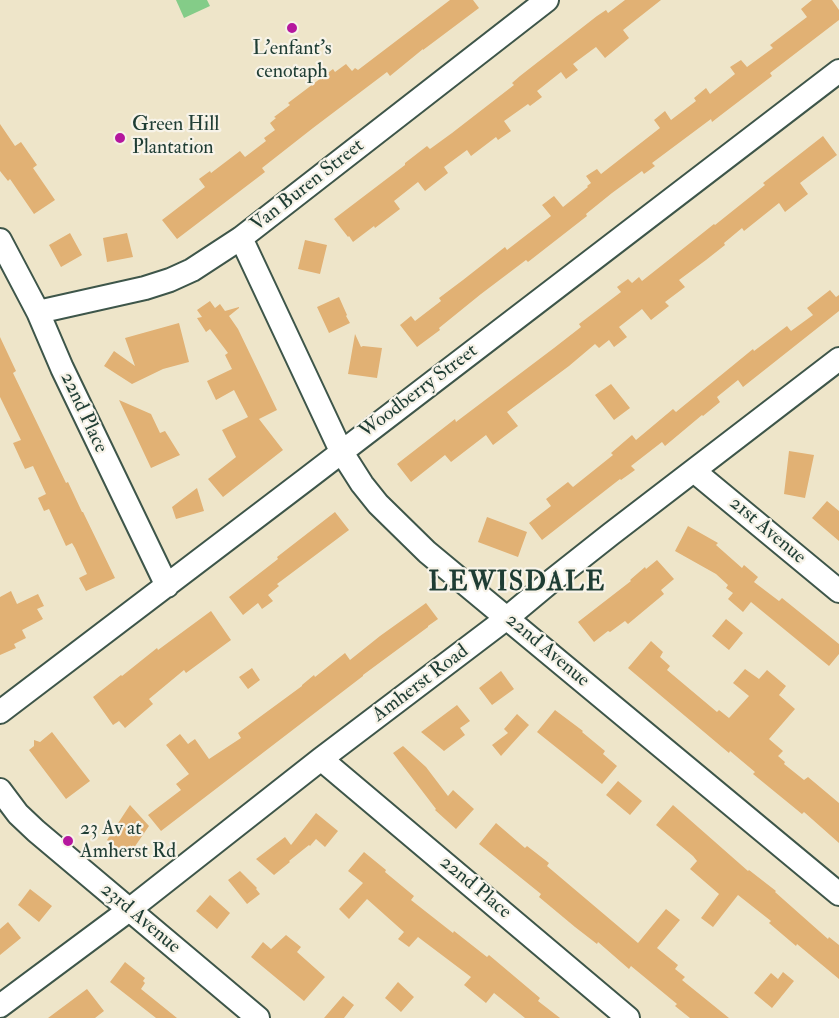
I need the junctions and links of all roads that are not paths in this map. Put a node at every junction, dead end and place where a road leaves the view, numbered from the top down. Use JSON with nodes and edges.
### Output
{"nodes":[{"id":1,"x":547,"y":0,"type":"edge"},
{"id":2,"x":839,"y":71,"type":"edge"},
{"id":3,"x":241,"y":238,"type":"junction"},
{"id":4,"x":0,"y":240,"type":"edge"},
{"id":5,"x":38,"y":312,"type":"junction"},
{"id":6,"x":839,"y":359,"type":"edge"},
{"id":7,"x":341,"y":451,"type":"junction"},
{"id":8,"x":694,"y":471,"type":"junction"},
{"id":9,"x":167,"y":586,"type":"junction"},
{"id":10,"x":839,"y":591,"type":"edge"},
{"id":11,"x":507,"y":618,"type":"junction"},
{"id":12,"x":0,"y":712,"type":"edge"},
{"id":13,"x":321,"y":759,"type":"junction"},
{"id":14,"x":0,"y":790,"type":"edge"},
{"id":15,"x":839,"y":894,"type":"edge"},
{"id":16,"x":129,"y":910,"type":"junction"},
{"id":17,"x":0,"y":1006,"type":"edge"},
{"id":18,"x":258,"y":1018,"type":"edge"},
{"id":19,"x":628,"y":1018,"type":"edge"}],
"edges":[{"from":1,"to":3,"type":"street","name":"Van Buren Street"},
{"from":2,"to":7,"type":"street","name":"Woodberry Street"},
{"from":3,"to":5,"type":"street","name":"Van Buren Street"},
{"from":3,"to":7,"type":"street","name":"22nd Avenue"},
{"from":4,"to":5,"type":"street","name":"22nd Place"},
{"from":5,"to":9,"type":"street","name":"22nd Place"},
{"from":6,"to":8,"type":"street","name":"Amherst Road"},
{"from":7,"to":9,"type":"street","name":"Woodberry Street"},
{"from":7,"to":11,"type":"street","name":"22nd Avenue"},
{"from":8,"to":10,"type":"street","name":"21st Avenue"},
{"from":8,"to":11,"type":"street","name":"Amherst Road"},
{"from":9,"to":12,"type":"street","name":"Woodberry Street"},
{"from":11,"to":13,"type":"street","name":"Amherst Road"},
{"from":11,"to":15,"type":"street","name":"22nd Avenue"},
{"from":13,"to":16,"type":"street","name":"Amherst Road"},
{"from":13,"to":19,"type":"street","name":"22nd Place"},
{"from":14,"to":16,"type":"street","name":"23rd Avenue"},
{"from":16,"to":17,"type":"street","name":"Amherst Road"},
{"from":16,"to":18,"type":"street","name":"23rd Avenue"}]}
